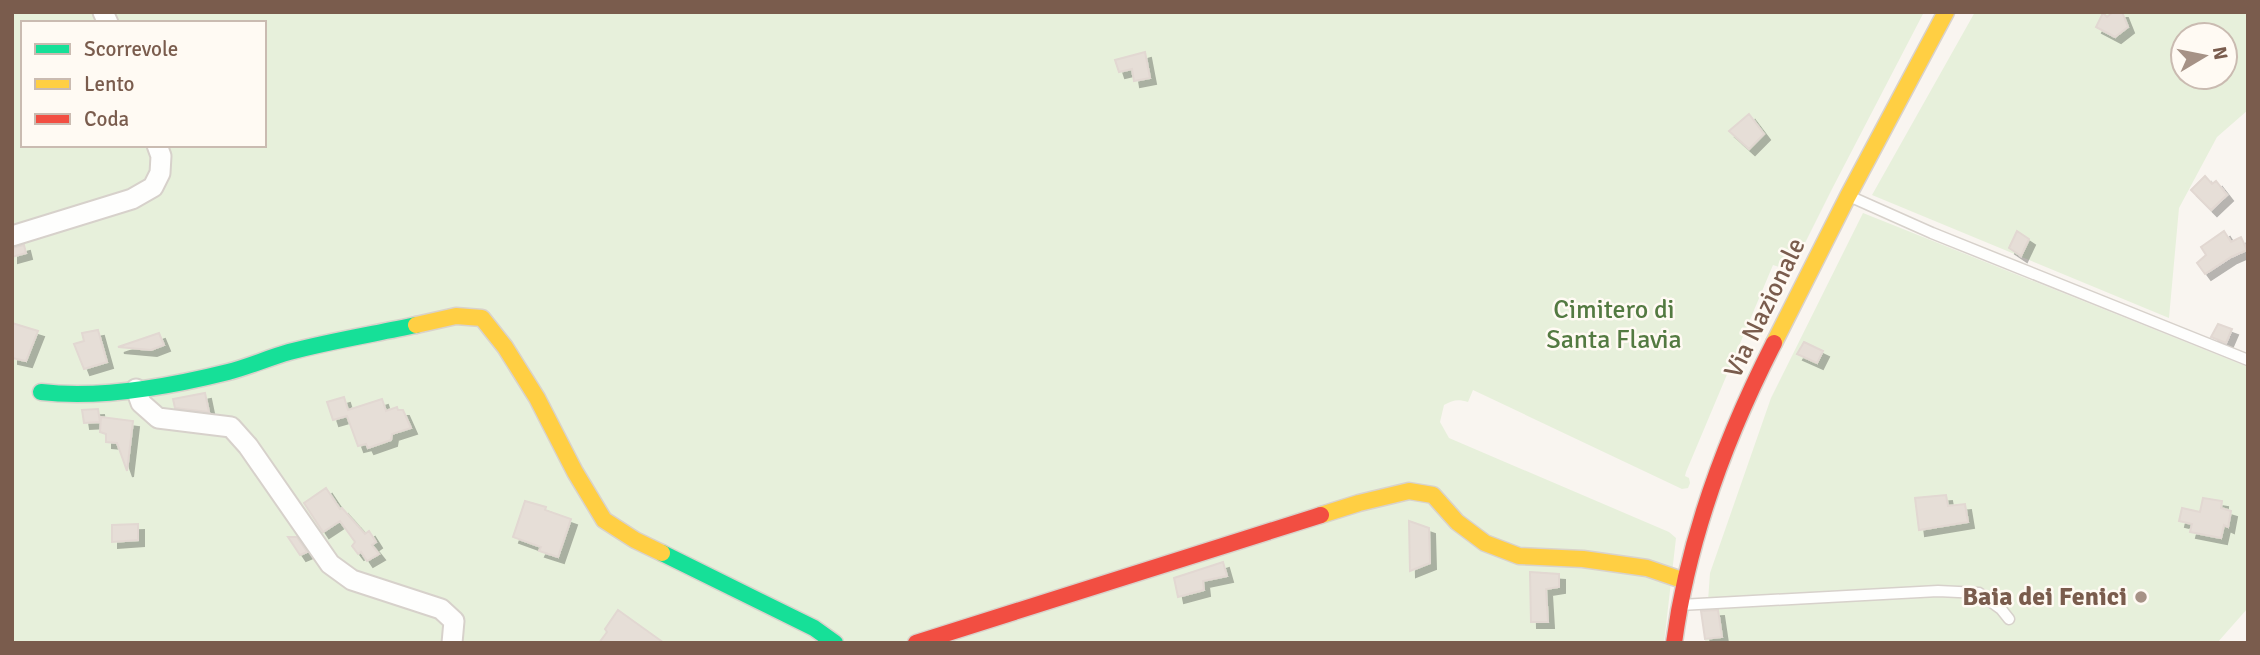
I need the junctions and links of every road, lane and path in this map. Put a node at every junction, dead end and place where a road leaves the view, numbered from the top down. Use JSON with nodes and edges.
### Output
{"nodes":[{"id":1,"x":1946,"y":12,"type":"edge"},
{"id":2,"x":158,"y":147,"type":"edge"},
{"id":3,"x":1848,"y":196,"type":"junction"},
{"id":4,"x":12,"y":236,"type":"edge"},
{"id":5,"x":2248,"y":360,"type":"edge"},
{"id":6,"x":136,"y":389,"type":"junction"},
{"id":7,"x":41,"y":392,"type":"dead end"},
{"id":8,"x":1685,"y":581,"type":"junction"},
{"id":9,"x":1679,"y":605,"type":"junction"},
{"id":10,"x":2010,"y":619,"type":"dead end"},
{"id":11,"x":452,"y":643,"type":"edge"},
{"id":12,"x":835,"y":643,"type":"edge"},
{"id":13,"x":916,"y":643,"type":"edge"},
{"id":14,"x":1674,"y":643,"type":"edge"}],
"edges":[{"from":1,"to":3,"type":"street","name":"Via Nazionale"},
{"from":2,"to":4,"type":"street"},
{"from":3,"to":5,"type":"lane"},
{"from":3,"to":8,"type":"street","name":"Via Nazionale"},
{"from":6,"to":7,"type":"street"},
{"from":6,"to":11,"type":"street"},
{"from":6,"to":12,"type":"street"},
{"from":8,"to":9,"type":"street","name":"Via Nazionale"},
{"from":8,"to":13,"type":"street"},
{"from":9,"to":10,"type":"lane"},
{"from":9,"to":14,"type":"street","name":"Via Nazionale"}]}
